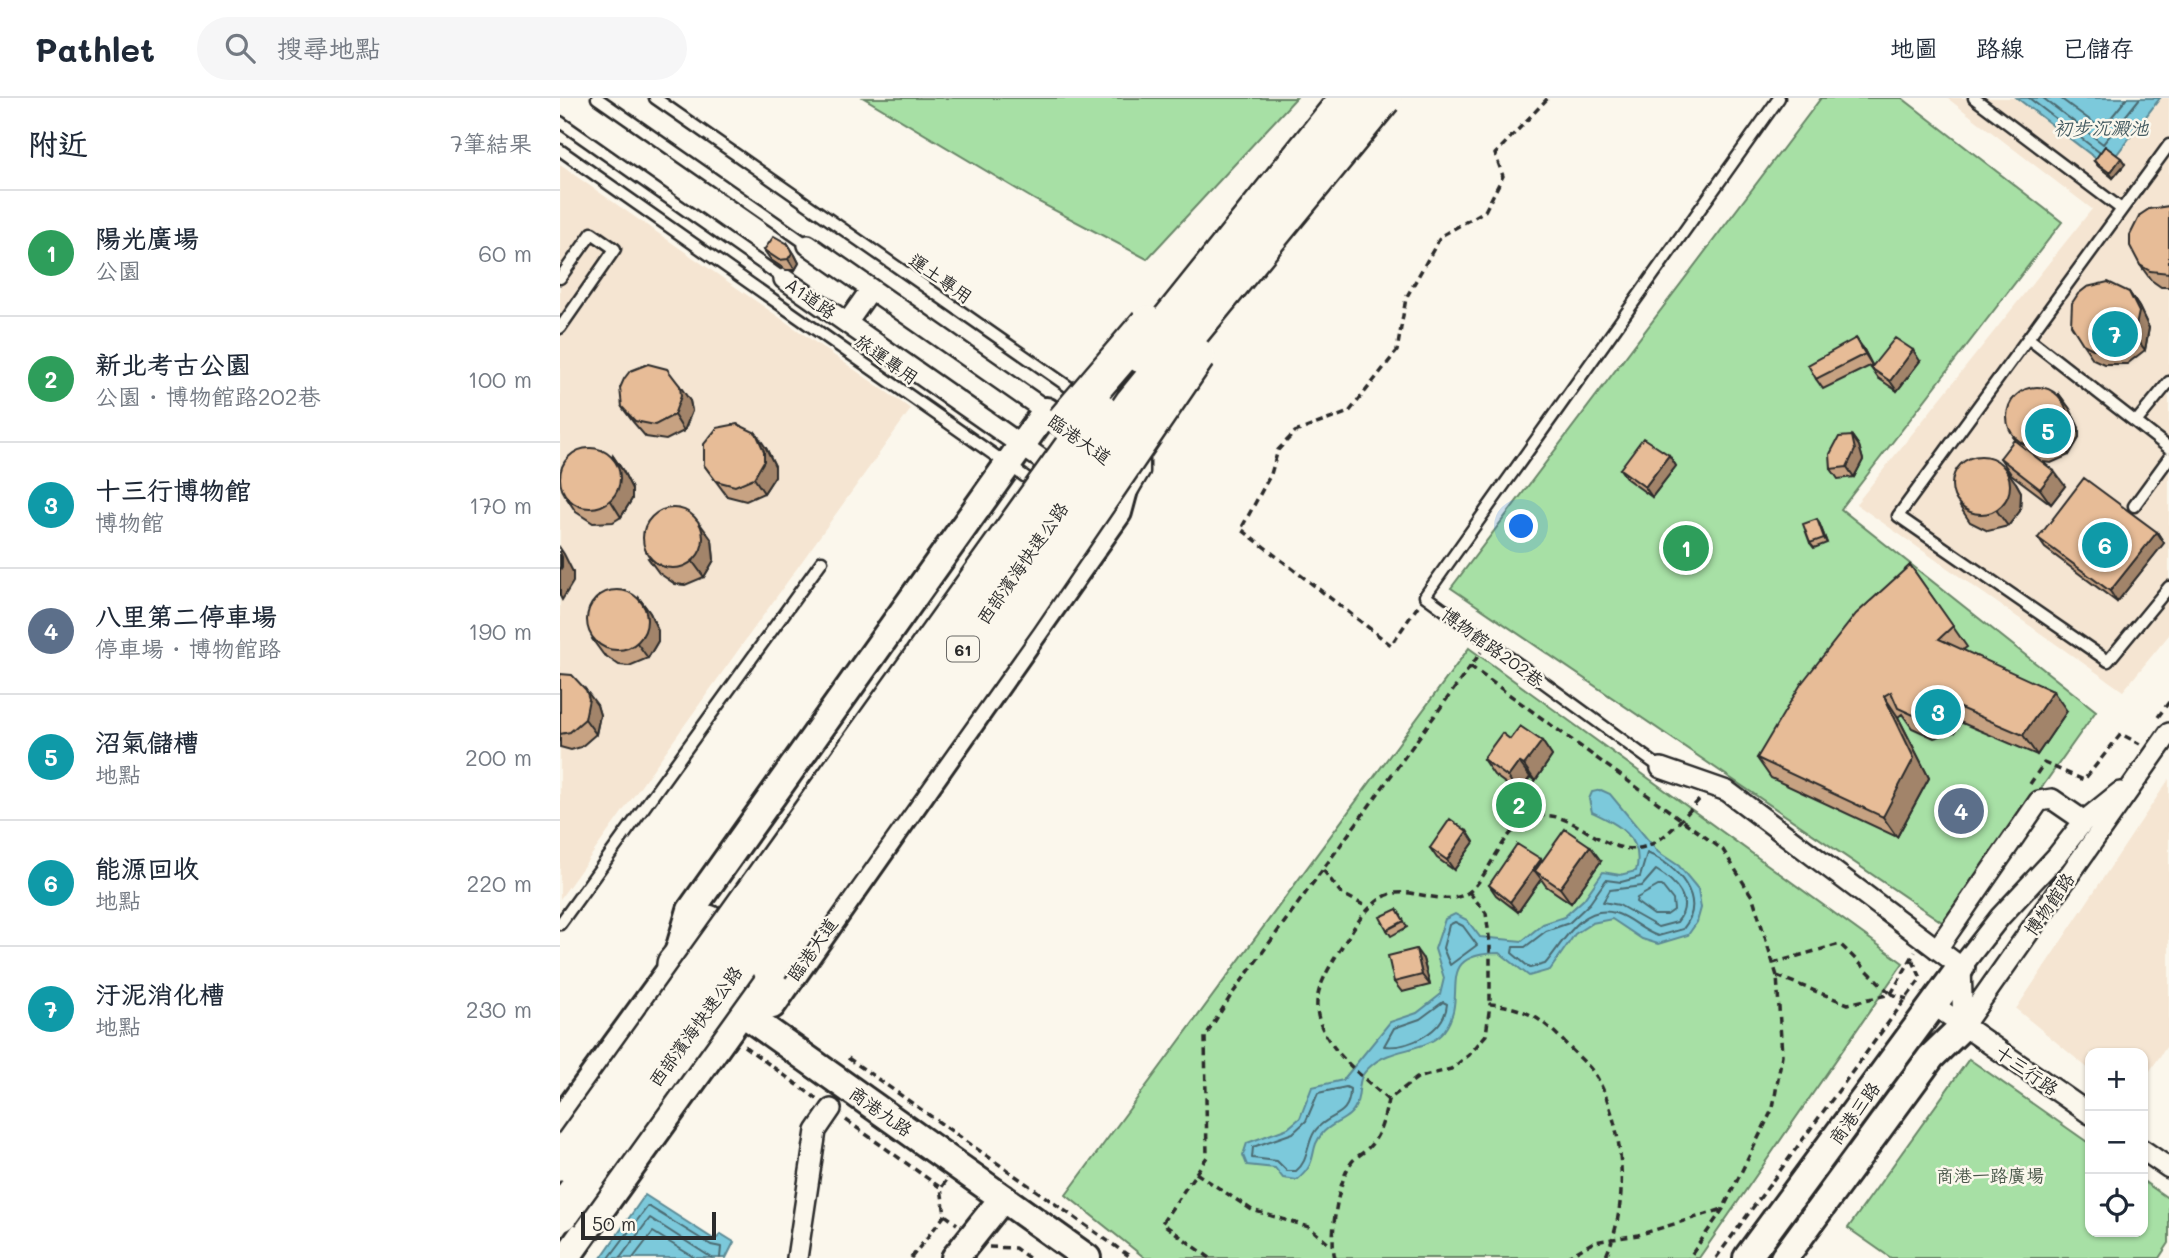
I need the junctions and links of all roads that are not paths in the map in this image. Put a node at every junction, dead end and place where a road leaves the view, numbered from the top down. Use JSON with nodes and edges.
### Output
{"nodes":[{"id":1,"x":597,"y":98,"type":"edge"},
{"id":2,"x":655,"y":98,"type":"edge"},
{"id":3,"x":1348,"y":98,"type":"edge"},
{"id":4,"x":1383,"y":98,"type":"edge"},
{"id":5,"x":1779,"y":98,"type":"edge"},
{"id":6,"x":1973,"y":98,"type":"edge"},
{"id":7,"x":560,"y":122,"type":"edge"},
{"id":8,"x":2169,"y":145,"type":"edge"},
{"id":9,"x":560,"y":150,"type":"edge"},
{"id":10,"x":1315,"y":159,"type":"junction"},
{"id":11,"x":2120,"y":208,"type":"junction"},
{"id":12,"x":808,"y":245,"type":"joint"},
{"id":13,"x":560,"y":278,"type":"edge"},
{"id":14,"x":784,"y":279,"type":"joint"},
{"id":15,"x":872,"y":289,"type":"junction"},
{"id":16,"x":847,"y":323,"type":"junction"},
{"id":17,"x":560,"y":328,"type":"edge"},
{"id":18,"x":2028,"y":338,"type":"junction"},
{"id":19,"x":2169,"y":382,"type":"edge"},
{"id":20,"x":1046,"y":411,"type":"junction"},
{"id":21,"x":2136,"y":422,"type":"junction"},
{"id":22,"x":1091,"y":443,"type":"junction"},
{"id":23,"x":2169,"y":448,"type":"edge"},
{"id":24,"x":1015,"y":455,"type":"junction"},
{"id":25,"x":2169,"y":458,"type":"edge"},
{"id":26,"x":1056,"y":484,"type":"junction"},
{"id":27,"x":2134,"y":506,"type":"dead end"},
{"id":28,"x":1118,"y":512,"type":"junction"},
{"id":29,"x":822,"y":561,"type":"dead end"},
{"id":30,"x":2169,"y":587,"type":"edge"},
{"id":31,"x":2169,"y":733,"type":"edge"},
{"id":32,"x":1661,"y":768,"type":"joint"},
{"id":33,"x":2134,"y":781,"type":"junction"},
{"id":34,"x":2084,"y":821,"type":"junction"},
{"id":35,"x":560,"y":924,"type":"edge"},
{"id":36,"x":1937,"y":950,"type":"junction"},
{"id":37,"x":1962,"y":967,"type":"junction"},
{"id":38,"x":695,"y":979,"type":"junction"},
{"id":39,"x":1934,"y":1005,"type":"junction"},
{"id":40,"x":742,"y":1013,"type":"junction"},
{"id":41,"x":1964,"y":1026,"type":"junction"},
{"id":42,"x":831,"y":1109,"type":"road end"},
{"id":43,"x":2086,"y":1111,"type":"edge"},
{"id":44,"x":560,"y":1122,"type":"edge"},
{"id":45,"x":2148,"y":1153,"type":"edge"},
{"id":46,"x":560,"y":1163,"type":"edge"},
{"id":47,"x":2169,"y":1168,"type":"edge"},
{"id":48,"x":560,"y":1179,"type":"edge"},
{"id":49,"x":1003,"y":1199,"type":"junction"},
{"id":50,"x":560,"y":1200,"type":"edge"},
{"id":51,"x":560,"y":1214,"type":"edge"},
{"id":52,"x":1756,"y":1254,"type":"edge"},
{"id":53,"x":1793,"y":1255,"type":"edge"},
{"id":54,"x":566,"y":1258,"type":"edge"},
{"id":55,"x":797,"y":1258,"type":"edge"},
{"id":56,"x":955,"y":1258,"type":"edge"},
{"id":57,"x":1087,"y":1258,"type":"edge"}],
"edges":[{"from":1,"to":12,"type":"lane"},
{"from":2,"to":28,"type":"lane","name":"運土專用"},
{"from":3,"to":10,"type":"highway","name":"西部濱海快速公路","number":"61","bridge":true},
{"from":4,"to":10,"type":"highway","name":"西部濱海快速公路","number":"61","bridge":true},
{"from":5,"to":32,"type":"lane","name":"博物館路202巷"},
{"from":6,"to":11,"type":"lane"},
{"from":7,"to":14,"type":"lane","name":"A1道路"},
{"from":8,"to":11,"type":"lane"},
{"from":9,"to":24,"type":"lane","name":"旅運專用"},
{"from":10,"to":38,"type":"highway","bridge":true},
{"from":10,"to":40,"type":"highway","bridge":true},
{"from":10,"to":46,"type":"highway","name":"西部濱海快速公路","number":"61","bridge":true},
{"from":10,"to":51,"type":"highway","name":"西部濱海快速公路","number":"61","bridge":true},
{"from":11,"to":18,"type":"lane"},
{"from":12,"to":15,"type":"street"},
{"from":13,"to":17,"type":"lane"},
{"from":14,"to":16,"type":"street","name":"A1道路"},
{"from":15,"to":16,"type":"street"},
{"from":15,"to":20,"type":"street"},
{"from":16,"to":24,"type":"street","name":"A1道路"},
{"from":18,"to":21,"type":"lane"},
{"from":18,"to":30,"type":"lane"},
{"from":19,"to":21,"type":"lane"},
{"from":20,"to":22,"type":"street","name":"臨港大道"},
{"from":20,"to":24,"type":"street","name":"臨港大道"},
{"from":21,"to":23,"type":"lane"},
{"from":22,"to":26,"type":"street"},
{"from":22,"to":28,"type":"street","name":"臨港大道"},
{"from":22,"to":38,"type":"street"},
{"from":24,"to":26,"type":"street","name":"A1道路"},
{"from":24,"to":38,"type":"street","name":"臨港大道"},
{"from":25,"to":27,"type":"lane"},
{"from":26,"to":38,"type":"street"},
{"from":28,"to":40,"type":"street","name":"臨港大道"},
{"from":29,"to":35,"type":"lane"},
{"from":31,"to":33,"type":"street","name":"博物館路"},
{"from":32,"to":36,"type":"street","name":"博物館路202巷"},
{"from":33,"to":34,"type":"street","name":"博物館路"},
{"from":33,"to":41,"type":"street","name":"博物館路"},
{"from":34,"to":36,"type":"street"},
{"from":34,"to":37,"type":"street","name":"博物館路"},
{"from":36,"to":37,"type":"street","name":"博物館路202巷"},
{"from":37,"to":39,"type":"street","name":"商港三路"},
{"from":37,"to":41,"type":"street"},
{"from":38,"to":40,"type":"street","name":"商港九路"},
{"from":38,"to":44,"type":"street","name":"臨港大道"},
{"from":38,"to":48,"type":"street"},
{"from":38,"to":50,"type":"street"},
{"from":39,"to":41,"type":"street","name":"十三行路"},
{"from":39,"to":52,"type":"street","name":"商港三路"},
{"from":40,"to":49,"type":"street","name":"商港九路"},
{"from":40,"to":54,"type":"street"},
{"from":41,"to":43,"type":"street","name":"十三行路"},
{"from":41,"to":53,"type":"street","name":"商港三路"},
{"from":42,"to":55,"type":"street"},
{"from":45,"to":47,"type":"street"},
{"from":49,"to":56,"type":"street"},
{"from":49,"to":57,"type":"street","name":"商港九路"},
{"from":52,"to":53,"type":"street"}]}
